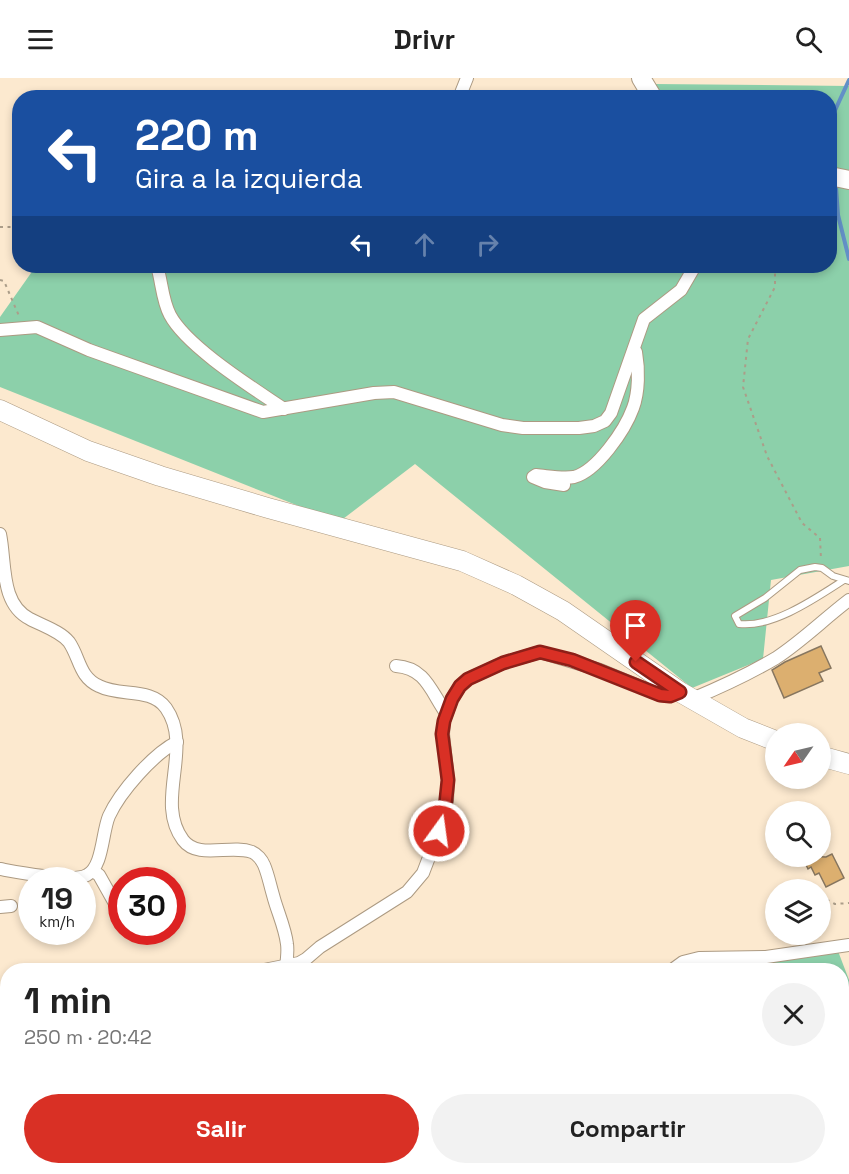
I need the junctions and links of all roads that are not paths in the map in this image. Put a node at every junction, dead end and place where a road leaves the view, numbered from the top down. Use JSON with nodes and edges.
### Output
{"nodes":[{"id":1,"x":159,"y":273,"type":"edge"},
{"id":2,"x":691,"y":273,"type":"edge"},
{"id":3,"x":0,"y":330,"type":"edge"},
{"id":4,"x":635,"y":348,"type":"junction"},
{"id":5,"x":285,"y":409,"type":"junction"},
{"id":6,"x":0,"y":410,"type":"edge"},
{"id":7,"x":564,"y":485,"type":"dead end"},
{"id":8,"x":0,"y":534,"type":"edge"},
{"id":9,"x":847,"y":581,"type":"edge"},
{"id":10,"x":849,"y":600,"type":"edge"},
{"id":11,"x":396,"y":666,"type":"dead end"},
{"id":12,"x":686,"y":696,"type":"junction"},
{"id":13,"x":446,"y":713,"type":"junction"},
{"id":14,"x":765,"y":737,"type":"edge"},
{"id":15,"x":177,"y":742,"type":"junction"},
{"id":16,"x":831,"y":759,"type":"edge"},
{"id":17,"x":849,"y":764,"type":"edge"},
{"id":18,"x":96,"y":867,"type":"edge"},
{"id":19,"x":0,"y":868,"type":"edge"},
{"id":20,"x":18,"y":871,"type":"edge"},
{"id":21,"x":96,"y":873,"type":"edge"},
{"id":22,"x":108,"y":891,"type":"edge"},
{"id":23,"x":849,"y":945,"type":"edge"},
{"id":24,"x":286,"y":963,"type":"edge"},
{"id":25,"x":295,"y":963,"type":"edge"},
{"id":26,"x":682,"y":963,"type":"edge"}],
"edges":[{"from":1,"to":5,"type":"street"},
{"from":2,"to":4,"type":"street"},
{"from":3,"to":5,"type":"street"},
{"from":4,"to":5,"type":"street"},
{"from":4,"to":7,"type":"street"},
{"from":6,"to":12,"type":"main road"},
{"from":8,"to":15,"type":"street"},
{"from":9,"to":9,"type":"lane"},
{"from":10,"to":12,"type":"street"},
{"from":11,"to":13,"type":"street"},
{"from":12,"to":13,"type":"street"},
{"from":12,"to":14,"type":"main road"},
{"from":13,"to":25,"type":"street"},
{"from":15,"to":18,"type":"street"},
{"from":15,"to":24,"type":"street"},
{"from":16,"to":17,"type":"main road"},
{"from":19,"to":20,"type":"street"},
{"from":21,"to":22,"type":"street"},
{"from":23,"to":26,"type":"street"}]}
